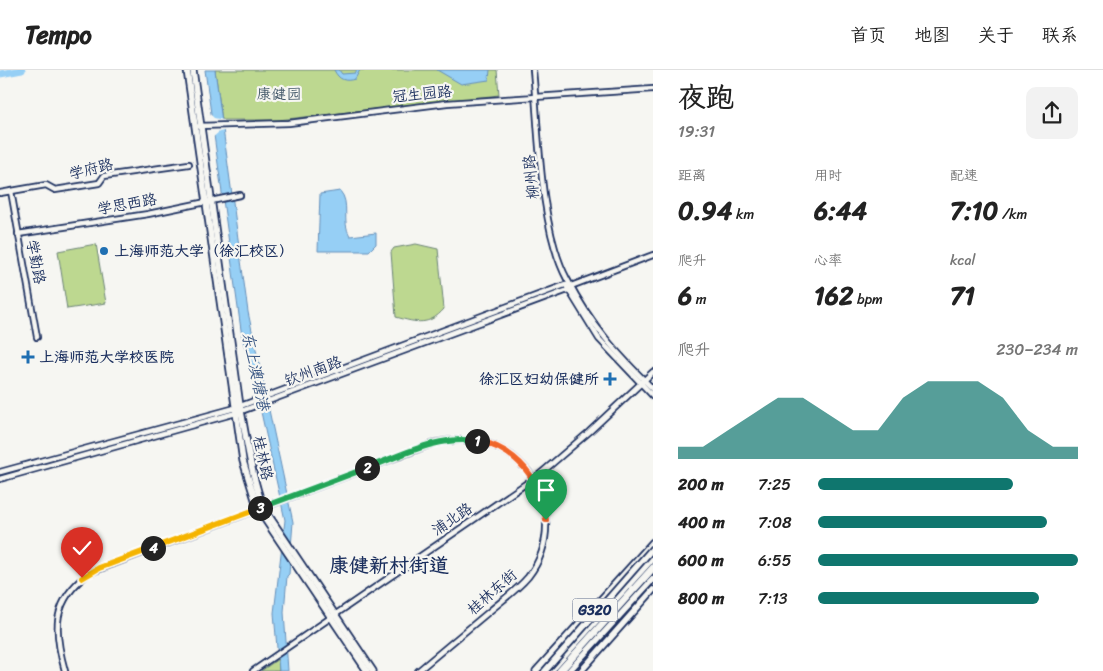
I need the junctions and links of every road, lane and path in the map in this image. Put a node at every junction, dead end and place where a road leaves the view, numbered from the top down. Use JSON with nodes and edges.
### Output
{"nodes":[{"id":1,"x":187,"y":70,"type":"edge"},
{"id":2,"x":193,"y":70,"type":"edge"},
{"id":3,"x":533,"y":70,"type":"edge"},
{"id":4,"x":653,"y":89,"type":"edge"},
{"id":5,"x":536,"y":97,"type":"junction"},
{"id":6,"x":198,"y":126,"type":"junction"},
{"id":7,"x":190,"y":164,"type":"dead end"},
{"id":8,"x":11,"y":191,"type":"junction"},
{"id":9,"x":0,"y":193,"type":"edge"},
{"id":10,"x":238,"y":196,"type":"dead end"},
{"id":11,"x":209,"y":201,"type":"junction"},
{"id":12,"x":18,"y":234,"type":"junction"},
{"id":13,"x":653,"y":255,"type":"edge"},
{"id":14,"x":568,"y":287,"type":"junction"},
{"id":15,"x":37,"y":337,"type":"dead end"},
{"id":16,"x":653,"y":372,"type":"edge"},
{"id":17,"x":642,"y":382,"type":"junction"},
{"id":18,"x":653,"y":389,"type":"edge"},
{"id":19,"x":653,"y":396,"type":"edge"},
{"id":20,"x":256,"y":403,"type":"junction"},
{"id":21,"x":238,"y":410,"type":"junction"},
{"id":22,"x":0,"y":472,"type":"edge"},
{"id":23,"x":0,"y":478,"type":"edge"},
{"id":24,"x":534,"y":478,"type":"junction"},
{"id":25,"x":260,"y":508,"type":"junction"},
{"id":26,"x":280,"y":537,"type":"junction"},
{"id":27,"x":653,"y":542,"type":"edge"},
{"id":28,"x":653,"y":548,"type":"edge"},
{"id":29,"x":653,"y":554,"type":"edge"},
{"id":30,"x":653,"y":568,"type":"edge"},
{"id":31,"x":653,"y":579,"type":"edge"},
{"id":32,"x":653,"y":590,"type":"edge"},
{"id":33,"x":333,"y":616,"type":"junction"},
{"id":34,"x":65,"y":671,"type":"edge"},
{"id":35,"x":253,"y":671,"type":"edge"},
{"id":36,"x":367,"y":671,"type":"edge"},
{"id":37,"x":373,"y":671,"type":"edge"},
{"id":38,"x":418,"y":671,"type":"edge"},
{"id":39,"x":538,"y":671,"type":"edge"},
{"id":40,"x":545,"y":671,"type":"edge"},
{"id":41,"x":550,"y":671,"type":"edge"},
{"id":42,"x":560,"y":671,"type":"edge"},
{"id":43,"x":569,"y":671,"type":"edge"},
{"id":44,"x":581,"y":671,"type":"edge"}],
"edges":[{"from":1,"to":6,"type":"main road","name":"桂林路"},
{"from":2,"to":6,"type":"main road","name":"桂林路"},
{"from":3,"to":5,"type":"street","name":"柳州路"},
{"from":4,"to":5,"type":"street","name":"冠生园路"},
{"from":5,"to":6,"type":"street","name":"冠生园路"},
{"from":5,"to":14,"type":"street","name":"柳州路"},
{"from":6,"to":11,"type":"main road","name":"桂林路"},
{"from":7,"to":8,"type":"street","name":"学府路"},
{"from":8,"to":9,"type":"street","name":"学府路"},
{"from":8,"to":12,"type":"street","name":"学勤路"},
{"from":10,"to":11,"type":"street","name":"学思西路"},
{"from":11,"to":12,"type":"street","name":"学思西路"},
{"from":11,"to":21,"type":"main road","name":"桂林路"},
{"from":12,"to":15,"type":"street","name":"学勤路"},
{"from":13,"to":14,"type":"street","name":"钦州南路"},
{"from":14,"to":17,"type":"street","name":"柳州路"},
{"from":14,"to":20,"type":"street","name":"钦州南路"},
{"from":14,"to":20,"type":"street","name":"钦州南路"},
{"from":16,"to":17,"type":"street","name":"浦北路"},
{"from":17,"to":18,"type":"street","name":"柳州路"},
{"from":17,"to":19,"type":"street","name":"柳州路"},
{"from":17,"to":24,"type":"street","name":"浦北路"},
{"from":20,"to":21,"type":"street","name":"钦州南路"},
{"from":21,"to":22,"type":"street","name":"钦州南路"},
{"from":21,"to":23,"type":"street","name":"钦州南路"},
{"from":21,"to":25,"type":"main road","name":"桂林路"},
{"from":24,"to":25,"type":"street","name":"桂林东街"},
{"from":24,"to":33,"type":"street","name":"浦北路"},
{"from":24,"to":38,"type":"street","name":"桂林东街"},
{"from":25,"to":26,"type":"main road","name":"桂林路"},
{"from":25,"to":34,"type":"street","name":"桂林东街"},
{"from":26,"to":33,"type":"main road","name":"桂林路"},
{"from":26,"to":33,"type":"main road","name":"桂林路"},
{"from":27,"to":39,"type":"main road"},
{"from":28,"to":40,"type":"main road","bridge":true},
{"from":29,"to":39,"type":"main road","number":"G320"},
{"from":29,"to":40,"type":"main road","number":"G320"},
{"from":29,"to":41,"type":"highway"},
{"from":30,"to":42,"type":"highway"},
{"from":31,"to":43,"type":"main road","number":"G320"},
{"from":32,"to":44,"type":"main road","number":"G320"},
{"from":33,"to":35,"type":"street","name":"浦北路"},
{"from":33,"to":36,"type":"main road","name":"桂林路"},
{"from":33,"to":37,"type":"main road","name":"桂林路"}]}
